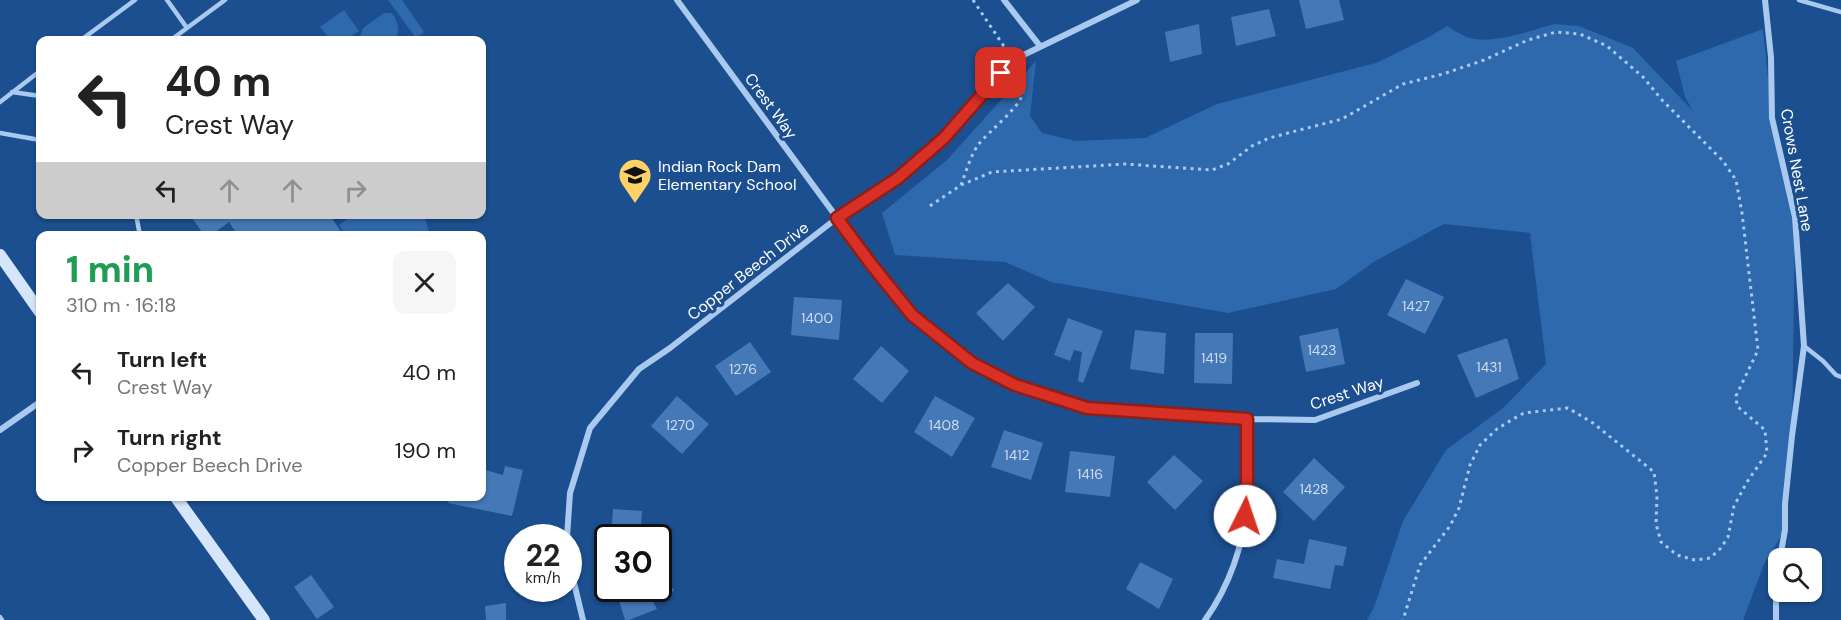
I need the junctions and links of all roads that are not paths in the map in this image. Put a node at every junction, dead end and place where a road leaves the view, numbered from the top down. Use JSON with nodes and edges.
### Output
{"nodes":[{"id":1,"x":135,"y":0,"type":"edge"},
{"id":2,"x":167,"y":0,"type":"edge"},
{"id":3,"x":225,"y":0,"type":"edge"},
{"id":4,"x":677,"y":0,"type":"edge"},
{"id":5,"x":1004,"y":0,"type":"edge"},
{"id":6,"x":1137,"y":0,"type":"edge"},
{"id":7,"x":1765,"y":0,"type":"edge"},
{"id":8,"x":1799,"y":0,"type":"edge"},
{"id":9,"x":1841,"y":12,"type":"edge"},
{"id":10,"x":188,"y":28,"type":"junction"},
{"id":11,"x":86,"y":36,"type":"edge"},
{"id":12,"x":177,"y":36,"type":"edge"},
{"id":13,"x":1040,"y":46,"type":"junction"},
{"id":14,"x":36,"y":74,"type":"edge"},
{"id":15,"x":12,"y":92,"type":"junction"},
{"id":16,"x":36,"y":95,"type":"edge"},
{"id":17,"x":0,"y":102,"type":"edge"},
{"id":18,"x":0,"y":133,"type":"edge"},
{"id":19,"x":36,"y":139,"type":"edge"},
{"id":20,"x":837,"y":218,"type":"junction"},
{"id":21,"x":0,"y":255,"type":"edge"},
{"id":22,"x":36,"y":306,"type":"edge"},
{"id":23,"x":1803,"y":346,"type":"junction"},
{"id":24,"x":1841,"y":377,"type":"edge"},
{"id":25,"x":1417,"y":383,"type":"dead end"},
{"id":26,"x":36,"y":405,"type":"edge"},
{"id":27,"x":1247,"y":419,"type":"junction"},
{"id":28,"x":0,"y":430,"type":"edge"},
{"id":29,"x":180,"y":501,"type":"edge"},
{"id":30,"x":568,"y":524,"type":"edge"},
{"id":31,"x":1782,"y":548,"type":"edge"},
{"id":32,"x":579,"y":602,"type":"edge"},
{"id":33,"x":1776,"y":602,"type":"edge"},
{"id":34,"x":264,"y":620,"type":"edge"},
{"id":35,"x":583,"y":620,"type":"edge"},
{"id":36,"x":1205,"y":620,"type":"edge"},
{"id":37,"x":1776,"y":620,"type":"edge"}],
"edges":[{"from":1,"to":11,"type":"lane"},
{"from":2,"to":10,"type":"lane"},
{"from":3,"to":10,"type":"lane"},
{"from":4,"to":20,"type":"street","name":"Crest Way"},
{"from":5,"to":13,"type":"street"},
{"from":6,"to":13,"type":"street","name":"Copper Beech Drive"},
{"from":7,"to":23,"type":"street","name":"Crows Nest Lane"},
{"from":8,"to":9,"type":"lane"},
{"from":10,"to":12,"type":"lane"},
{"from":13,"to":20,"type":"street","name":"Copper Beech Drive"},
{"from":14,"to":15,"type":"lane"},
{"from":15,"to":16,"type":"lane"},
{"from":15,"to":17,"type":"lane"},
{"from":18,"to":19,"type":"lane"},
{"from":20,"to":27,"type":"street","name":"Crest Way"},
{"from":20,"to":30,"type":"street","name":"Copper Beech Drive"},
{"from":21,"to":22,"type":"street"},
{"from":23,"to":24,"type":"lane"},
{"from":23,"to":31,"type":"street","name":"Crows Nest Lane"},
{"from":25,"to":27,"type":"street","name":"Crest Way"},
{"from":26,"to":28,"type":"street"},
{"from":27,"to":36,"type":"street"},
{"from":29,"to":34,"type":"street"},
{"from":32,"to":35,"type":"street"},
{"from":33,"to":37,"type":"street"}]}
